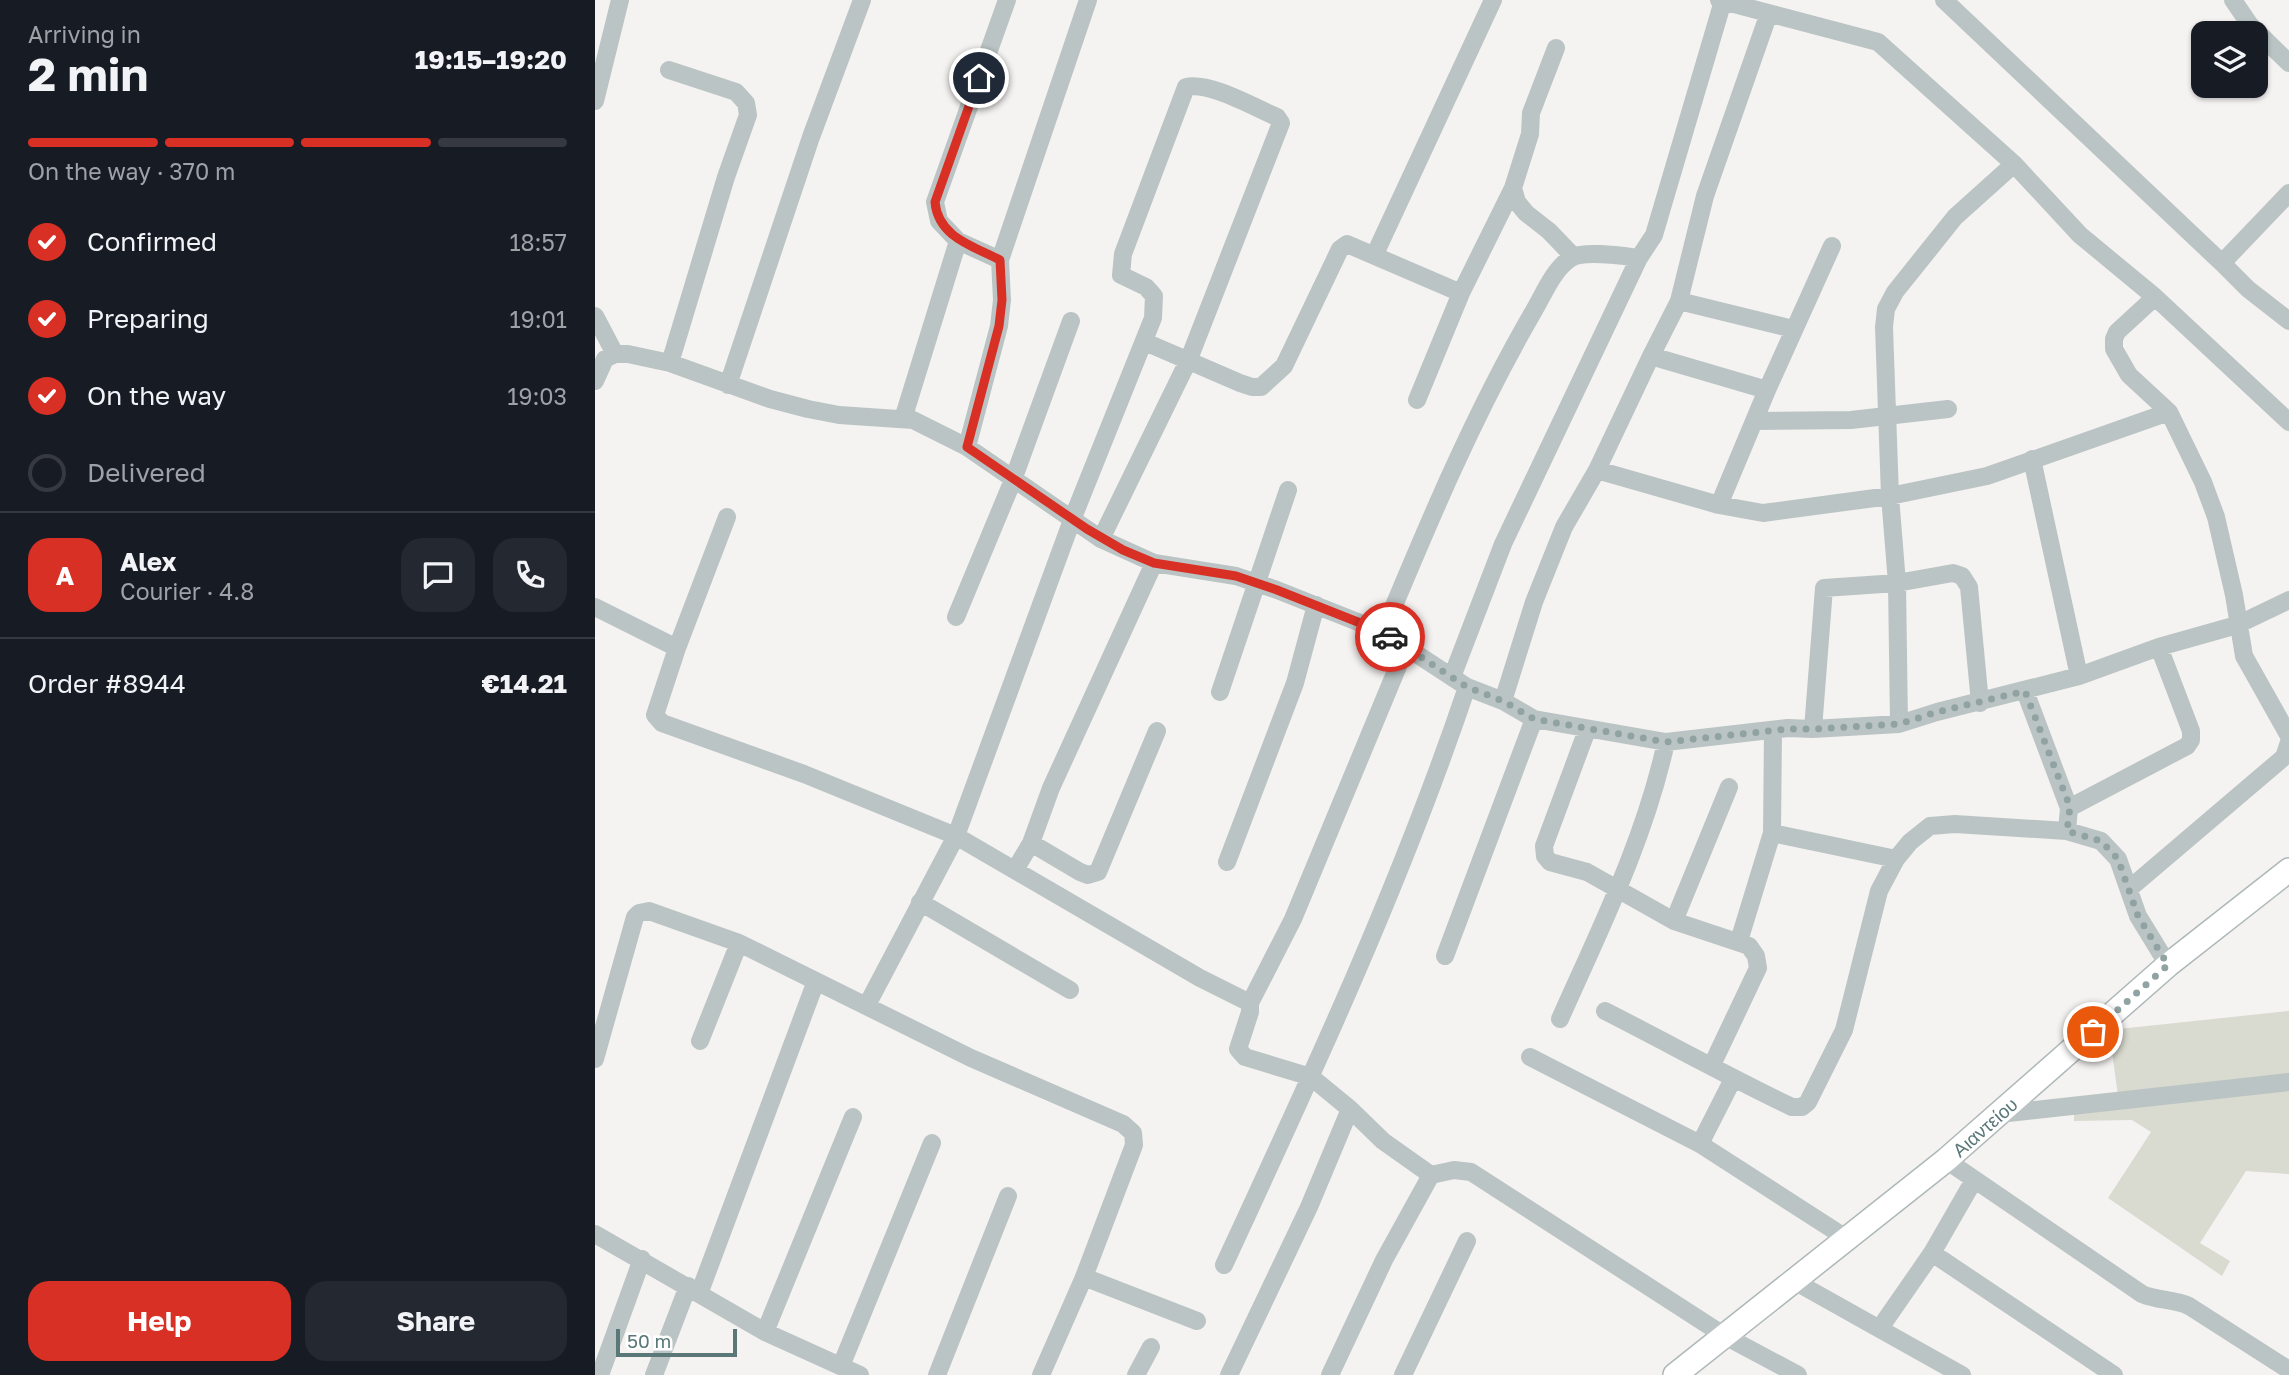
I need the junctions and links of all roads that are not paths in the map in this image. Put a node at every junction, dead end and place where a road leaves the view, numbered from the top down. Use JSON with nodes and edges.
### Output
{"nodes":[{"id":1,"x":620,"y":0,"type":"edge"},
{"id":2,"x":862,"y":0,"type":"edge"},
{"id":3,"x":1007,"y":0,"type":"edge"},
{"id":4,"x":1088,"y":0,"type":"edge"},
{"id":5,"x":1493,"y":0,"type":"edge"},
{"id":6,"x":1721,"y":0,"type":"edge"},
{"id":7,"x":1944,"y":0,"type":"edge"},
{"id":8,"x":2233,"y":0,"type":"edge"},
{"id":9,"x":1769,"y":13,"type":"junction"},
{"id":10,"x":1556,"y":48,"type":"dead end"},
{"id":11,"x":2289,"y":64,"type":"edge"},
{"id":12,"x":669,"y":70,"type":"dead end"},
{"id":13,"x":595,"y":101,"type":"edge"},
{"id":14,"x":2014,"y":164,"type":"junction"},
{"id":15,"x":1513,"y":188,"type":"junction"},
{"id":16,"x":2289,"y":193,"type":"edge"},
{"id":17,"x":958,"y":241,"type":"junction"},
{"id":18,"x":1832,"y":246,"type":"dead end"},
{"id":19,"x":1375,"y":254,"type":"junction"},
{"id":20,"x":1573,"y":256,"type":"junction"},
{"id":21,"x":1639,"y":258,"type":"junction"},
{"id":22,"x":1000,"y":260,"type":"junction"},
{"id":23,"x":2222,"y":263,"type":"junction"},
{"id":24,"x":1461,"y":293,"type":"junction"},
{"id":25,"x":2155,"y":297,"type":"junction"},
{"id":26,"x":1679,"y":301,"type":"junction"},
{"id":27,"x":595,"y":316,"type":"edge"},
{"id":28,"x":1071,"y":321,"type":"dead end"},
{"id":29,"x":2289,"y":321,"type":"edge"},
{"id":30,"x":1793,"y":330,"type":"junction"},
{"id":31,"x":1145,"y":342,"type":"junction"},
{"id":32,"x":615,"y":354,"type":"junction"},
{"id":33,"x":1651,"y":356,"type":"junction"},
{"id":34,"x":1189,"y":359,"type":"junction"},
{"id":35,"x":670,"y":363,"type":"junction"},
{"id":36,"x":595,"y":381,"type":"edge"},
{"id":37,"x":728,"y":385,"type":"junction"},
{"id":38,"x":1767,"y":390,"type":"junction"},
{"id":39,"x":1417,"y":401,"type":"dead end"},
{"id":40,"x":1948,"y":409,"type":"dead end"},
{"id":41,"x":2169,"y":412,"type":"junction"},
{"id":42,"x":1888,"y":418,"type":"junction"},
{"id":43,"x":902,"y":419,"type":"junction"},
{"id":44,"x":1754,"y":421,"type":"junction"},
{"id":45,"x":2289,"y":422,"type":"edge"},
{"id":46,"x":967,"y":447,"type":"junction"},
{"id":47,"x":2032,"y":459,"type":"junction"},
{"id":48,"x":1597,"y":470,"type":"junction"},
{"id":49,"x":1013,"y":480,"type":"junction"},
{"id":50,"x":1288,"y":490,"type":"dead end"},
{"id":51,"x":1890,"y":496,"type":"junction"},
{"id":52,"x":1719,"y":505,"type":"junction"},
{"id":53,"x":727,"y":517,"type":"dead end"},
{"id":54,"x":1072,"y":520,"type":"junction"},
{"id":55,"x":1101,"y":539,"type":"junction"},
{"id":56,"x":1154,"y":563,"type":"junction"},
{"id":57,"x":1257,"y":583,"type":"junction"},
{"id":58,"x":1897,"y":583,"type":"junction"},
{"id":59,"x":2289,"y":600,"type":"edge"},
{"id":60,"x":1317,"y":605,"type":"junction"},
{"id":61,"x":595,"y":607,"type":"edge"},
{"id":62,"x":956,"y":617,"type":"dead end"},
{"id":63,"x":2237,"y":625,"type":"junction"},
{"id":64,"x":1383,"y":632,"type":"junction"},
{"id":65,"x":1406,"y":647,"type":"junction"},
{"id":66,"x":2159,"y":647,"type":"junction"},
{"id":67,"x":677,"y":648,"type":"junction"},
{"id":68,"x":2079,"y":676,"type":"junction"},
{"id":69,"x":1460,"y":682,"type":"junction"},
{"id":70,"x":2025,"y":691,"type":"junction"},
{"id":71,"x":1220,"y":692,"type":"dead end"},
{"id":72,"x":1503,"y":701,"type":"junction"},
{"id":73,"x":1980,"y":703,"type":"junction"},
{"id":74,"x":1534,"y":719,"type":"junction"},
{"id":75,"x":1899,"y":724,"type":"junction"},
{"id":76,"x":1813,"y":729,"type":"junction"},
{"id":77,"x":1587,"y":730,"type":"junction"},
{"id":78,"x":1773,"y":730,"type":"junction"},
{"id":79,"x":1157,"y":731,"type":"dead end"},
{"id":80,"x":2289,"y":736,"type":"edge"},
{"id":81,"x":1666,"y":742,"type":"junction"},
{"id":82,"x":2289,"y":742,"type":"edge"},
{"id":83,"x":1729,"y":787,"type":"dead end"},
{"id":84,"x":2070,"y":807,"type":"junction"},
{"id":85,"x":2067,"y":831,"type":"junction"},
{"id":86,"x":1772,"y":833,"type":"junction"},
{"id":87,"x":956,"y":836,"type":"junction"},
{"id":88,"x":1031,"y":842,"type":"junction"},
{"id":89,"x":1896,"y":859,"type":"junction"},
{"id":90,"x":1227,"y":862,"type":"dead end"},
{"id":91,"x":1015,"y":870,"type":"junction"},
{"id":92,"x":2289,"y":870,"type":"edge"},
{"id":93,"x":2129,"y":889,"type":"junction"},
{"id":94,"x":1618,"y":890,"type":"junction"},
{"id":95,"x":920,"y":902,"type":"junction"},
{"id":96,"x":1674,"y":921,"type":"junction"},
{"id":97,"x":1739,"y":942,"type":"junction"},
{"id":98,"x":739,"y":943,"type":"junction"},
{"id":99,"x":1445,"y":956,"type":"dead end"},
{"id":100,"x":2168,"y":965,"type":"junction"},
{"id":101,"x":817,"y":981,"type":"junction"},
{"id":102,"x":1070,"y":990,"type":"dead end"},
{"id":103,"x":1250,"y":1003,"type":"junction"},
{"id":104,"x":867,"y":1005,"type":"junction"},
{"id":105,"x":1605,"y":1012,"type":"dead end"},
{"id":106,"x":1560,"y":1019,"type":"dead end"},
{"id":107,"x":700,"y":1041,"type":"dead end"},
{"id":108,"x":1530,"y":1057,"type":"dead end"},
{"id":109,"x":595,"y":1059,"type":"edge"},
{"id":110,"x":1712,"y":1065,"type":"junction"},
{"id":111,"x":1311,"y":1077,"type":"junction"},
{"id":112,"x":1733,"y":1079,"type":"junction"},
{"id":113,"x":2289,"y":1082,"type":"edge"},
{"id":114,"x":1350,"y":1109,"type":"junction"},
{"id":115,"x":1999,"y":1114,"type":"junction"},
{"id":116,"x":853,"y":1117,"type":"dead end"},
{"id":117,"x":932,"y":1143,"type":"dead end"},
{"id":118,"x":1700,"y":1144,"type":"junction"},
{"id":119,"x":1946,"y":1160,"type":"junction"},
{"id":120,"x":1431,"y":1175,"type":"junction"},
{"id":121,"x":1974,"y":1180,"type":"junction"},
{"id":122,"x":1007,"y":1196,"type":"dead end"},
{"id":123,"x":595,"y":1234,"type":"edge"},
{"id":124,"x":1846,"y":1238,"type":"junction"},
{"id":125,"x":1467,"y":1241,"type":"dead end"},
{"id":126,"x":1932,"y":1253,"type":"junction"},
{"id":127,"x":642,"y":1259,"type":"junction"},
{"id":128,"x":1224,"y":1265,"type":"dead end"},
{"id":129,"x":1084,"y":1277,"type":"junction"},
{"id":130,"x":1794,"y":1281,"type":"junction"},
{"id":131,"x":694,"y":1290,"type":"junction"},
{"id":132,"x":1197,"y":1321,"type":"dead end"},
{"id":133,"x":1880,"y":1328,"type":"junction"},
{"id":134,"x":765,"y":1332,"type":"junction"},
{"id":135,"x":1725,"y":1336,"type":"junction"},
{"id":136,"x":1151,"y":1347,"type":"dead end"},
{"id":137,"x":841,"y":1366,"type":"junction"},
{"id":138,"x":2289,"y":1370,"type":"edge"},
{"id":139,"x":600,"y":1375,"type":"edge"},
{"id":140,"x":654,"y":1375,"type":"edge"},
{"id":141,"x":860,"y":1375,"type":"edge"},
{"id":142,"x":937,"y":1375,"type":"edge"},
{"id":143,"x":1041,"y":1375,"type":"edge"},
{"id":144,"x":1136,"y":1375,"type":"edge"},
{"id":145,"x":1229,"y":1375,"type":"edge"},
{"id":146,"x":1330,"y":1375,"type":"edge"},
{"id":147,"x":1403,"y":1375,"type":"edge"},
{"id":148,"x":1675,"y":1375,"type":"edge"},
{"id":149,"x":1798,"y":1375,"type":"edge"},
{"id":150,"x":1962,"y":1375,"type":"edge"},
{"id":151,"x":2114,"y":1375,"type":"edge"}],
"edges":[{"from":1,"to":13,"type":"street"},
{"from":2,"to":37,"type":"street"},
{"from":3,"to":17,"type":"street"},
{"from":4,"to":22,"type":"street"},
{"from":5,"to":19,"type":"street"},
{"from":6,"to":9,"type":"street"},
{"from":6,"to":21,"type":"street"},
{"from":7,"to":23,"type":"street"},
{"from":8,"to":11,"type":"street"},
{"from":9,"to":14,"type":"street"},
{"from":9,"to":26,"type":"street"},
{"from":10,"to":15,"type":"street"},
{"from":12,"to":35,"type":"street"},
{"from":14,"to":25,"type":"street"},
{"from":14,"to":42,"type":"street"},
{"from":15,"to":20,"type":"street"},
{"from":15,"to":24,"type":"street"},
{"from":16,"to":23,"type":"street"},
{"from":17,"to":22,"type":"street"},
{"from":17,"to":43,"type":"street"},
{"from":18,"to":30,"type":"street"},
{"from":19,"to":24,"type":"street"},
{"from":19,"to":34,"type":"street"},
{"from":20,"to":21,"type":"street"},
{"from":20,"to":64,"type":"street"},
{"from":21,"to":69,"type":"street"},
{"from":22,"to":46,"type":"street"},
{"from":23,"to":29,"type":"street"},
{"from":24,"to":39,"type":"street"},
{"from":25,"to":41,"type":"street"},
{"from":25,"to":45,"type":"street"},
{"from":26,"to":30,"type":"street"},
{"from":26,"to":33,"type":"street"},
{"from":27,"to":32,"type":"street"},
{"from":28,"to":49,"type":"street"},
{"from":30,"to":38,"type":"street"},
{"from":31,"to":34,"type":"street"},
{"from":31,"to":34,"type":"street"},
{"from":31,"to":54,"type":"street"},
{"from":32,"to":35,"type":"street"},
{"from":32,"to":36,"type":"street"},
{"from":33,"to":38,"type":"street"},
{"from":33,"to":48,"type":"street"},
{"from":34,"to":55,"type":"street"},
{"from":35,"to":37,"type":"street"},
{"from":37,"to":43,"type":"street"},
{"from":38,"to":44,"type":"street"},
{"from":40,"to":42,"type":"street"},
{"from":41,"to":47,"type":"street"},
{"from":41,"to":63,"type":"street"},
{"from":42,"to":44,"type":"street"},
{"from":42,"to":51,"type":"street"},
{"from":43,"to":46,"type":"street"},
{"from":44,"to":52,"type":"street"},
{"from":46,"to":49,"type":"street"},
{"from":47,"to":51,"type":"street"},
{"from":47,"to":68,"type":"street"},
{"from":48,"to":52,"type":"street"},
{"from":48,"to":72,"type":"street"},
{"from":49,"to":54,"type":"street"},
{"from":49,"to":62,"type":"street"},
{"from":50,"to":57,"type":"street"},
{"from":51,"to":52,"type":"street"},
{"from":51,"to":58,"type":"street"},
{"from":53,"to":67,"type":"street"},
{"from":54,"to":55,"type":"street"},
{"from":54,"to":87,"type":"street"},
{"from":55,"to":56,"type":"street"},
{"from":56,"to":57,"type":"street"},
{"from":56,"to":88,"type":"street"},
{"from":57,"to":60,"type":"street"},
{"from":57,"to":71,"type":"street"},
{"from":58,"to":73,"type":"street"},
{"from":58,"to":75,"type":"street"},
{"from":58,"to":76,"type":"street"},
{"from":59,"to":63,"type":"street"},
{"from":60,"to":64,"type":"street"},
{"from":60,"to":90,"type":"street"},
{"from":61,"to":67,"type":"street"},
{"from":63,"to":66,"type":"street"},
{"from":63,"to":80,"type":"street"},
{"from":64,"to":65,"type":"street"},
{"from":65,"to":69,"type":"street"},
{"from":65,"to":103,"type":"street"},
{"from":66,"to":68,"type":"street"},
{"from":66,"to":84,"type":"street"},
{"from":67,"to":87,"type":"street"},
{"from":68,"to":70,"type":"street"},
{"from":69,"to":72,"type":"street"},
{"from":69,"to":111,"type":"street"},
{"from":70,"to":73,"type":"street"},
{"from":70,"to":84,"type":"street"},
{"from":72,"to":74,"type":"street"},
{"from":73,"to":75,"type":"street"},
{"from":74,"to":77,"type":"street"},
{"from":74,"to":99,"type":"street"},
{"from":75,"to":76,"type":"street"},
{"from":76,"to":78,"type":"street"},
{"from":77,"to":81,"type":"street"},
{"from":77,"to":94,"type":"street"},
{"from":78,"to":81,"type":"street"},
{"from":78,"to":86,"type":"street"},
{"from":79,"to":88,"type":"street"},
{"from":81,"to":94,"type":"street"},
{"from":82,"to":93,"type":"street"},
{"from":83,"to":96,"type":"street"},
{"from":84,"to":85,"type":"street"},
{"from":85,"to":89,"type":"street"},
{"from":85,"to":93,"type":"street"},
{"from":86,"to":89,"type":"street"},
{"from":86,"to":97,"type":"street"},
{"from":87,"to":91,"type":"street"},
{"from":87,"to":95,"type":"street"},
{"from":88,"to":91,"type":"street"},
{"from":89,"to":112,"type":"street"},
{"from":91,"to":103,"type":"street"},
{"from":92,"to":100,"type":"main road","name":"Αιαντείου"},
{"from":93,"to":100,"type":"street"},
{"from":94,"to":96,"type":"street"},
{"from":94,"to":106,"type":"street"},
{"from":95,"to":102,"type":"street"},
{"from":95,"to":104,"type":"street"},
{"from":96,"to":97,"type":"street"},
{"from":97,"to":110,"type":"street"},
{"from":98,"to":101,"type":"street"},
{"from":98,"to":107,"type":"street"},
{"from":98,"to":109,"type":"street"},
{"from":100,"to":115,"type":"main road","name":"Αιαντείου"},
{"from":101,"to":104,"type":"street"},
{"from":101,"to":131,"type":"street"},
{"from":103,"to":111,"type":"street"},
{"from":104,"to":129,"type":"street"},
{"from":105,"to":110,"type":"street"},
{"from":108,"to":118,"type":"street"},
{"from":110,"to":112,"type":"street"},
{"from":111,"to":114,"type":"street"},
{"from":111,"to":128,"type":"street"},
{"from":112,"to":118,"type":"street"},
{"from":113,"to":115,"type":"street"},
{"from":114,"to":120,"type":"street"},
{"from":114,"to":145,"type":"street"},
{"from":115,"to":119,"type":"main road","name":"Αιαντείου"},
{"from":116,"to":134,"type":"street"},
{"from":117,"to":137,"type":"street"},
{"from":118,"to":124,"type":"street"},
{"from":119,"to":121,"type":"street"},
{"from":119,"to":124,"type":"main road","name":"Αιαντείου"},
{"from":120,"to":135,"type":"street"},
{"from":120,"to":146,"type":"street"},
{"from":121,"to":126,"type":"street"},
{"from":121,"to":138,"type":"street"},
{"from":122,"to":142,"type":"street"},
{"from":123,"to":127,"type":"street"},
{"from":124,"to":130,"type":"main road","name":"Αιαντείου"},
{"from":125,"to":147,"type":"street"},
{"from":126,"to":133,"type":"street"},
{"from":126,"to":151,"type":"street"},
{"from":127,"to":131,"type":"street"},
{"from":127,"to":139,"type":"street"},
{"from":129,"to":132,"type":"street"},
{"from":129,"to":143,"type":"street"},
{"from":130,"to":133,"type":"street"},
{"from":130,"to":135,"type":"main road","name":"Αιαντείου"},
{"from":131,"to":134,"type":"street"},
{"from":131,"to":140,"type":"street"},
{"from":133,"to":150,"type":"street"},
{"from":134,"to":137,"type":"street"},
{"from":135,"to":148,"type":"main road","name":"Αιαντείου"},
{"from":135,"to":149,"type":"street"},
{"from":136,"to":144,"type":"street"},
{"from":137,"to":141,"type":"street"}]}
